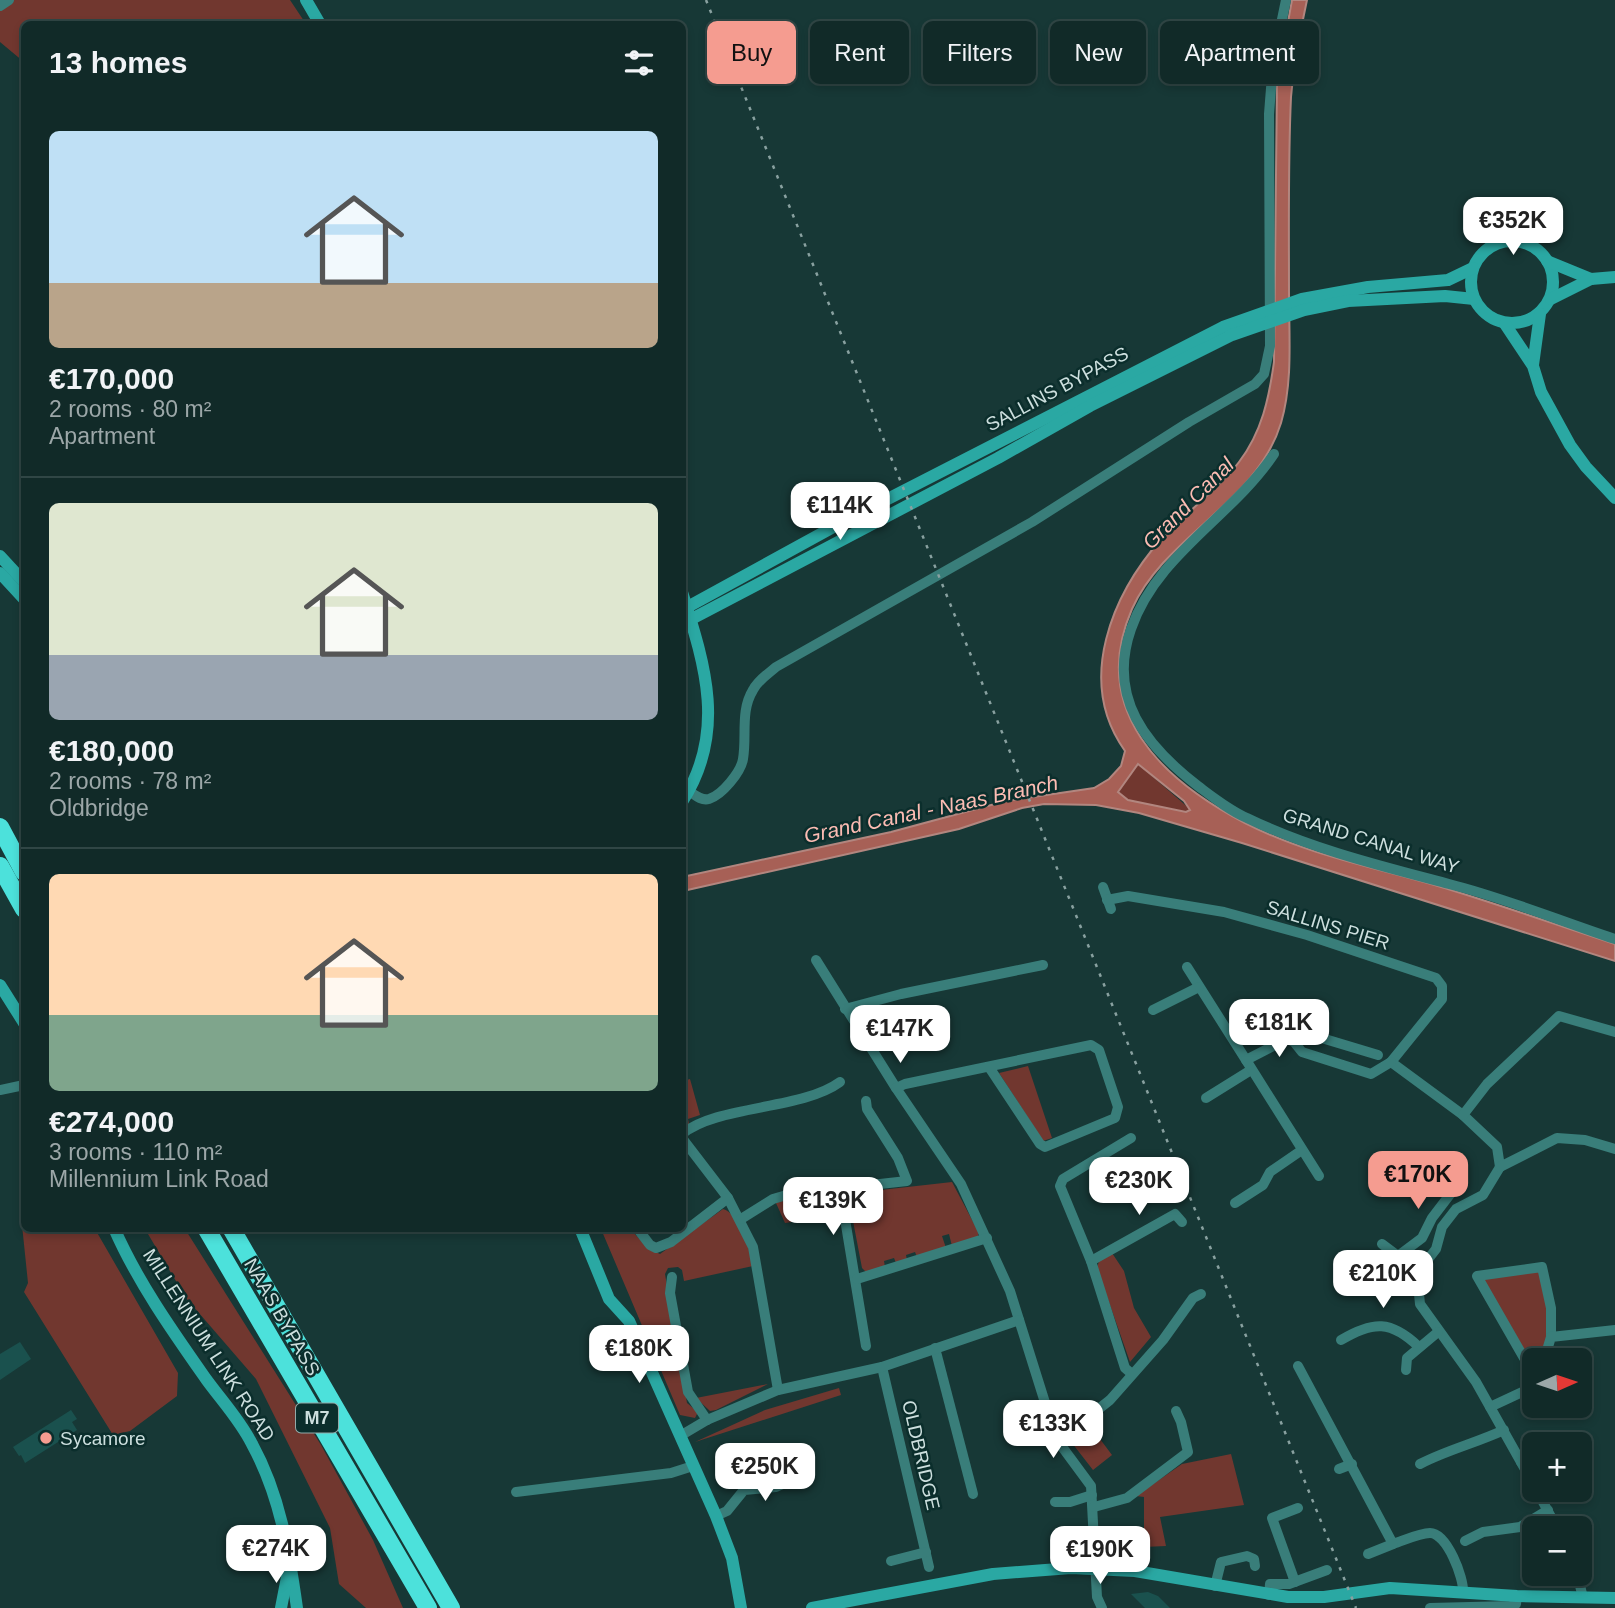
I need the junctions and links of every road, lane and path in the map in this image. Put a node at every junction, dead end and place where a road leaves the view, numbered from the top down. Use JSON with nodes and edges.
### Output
{"nodes":[{"id":1,"x":9,"y":0,"type":"edge"},
{"id":2,"x":306,"y":0,"type":"edge"},
{"id":3,"x":1286,"y":0,"type":"edge"},
{"id":4,"x":0,"y":6,"type":"edge"},
{"id":5,"x":318,"y":21,"type":"edge"},
{"id":6,"x":1547,"y":261,"type":"junction"},
{"id":7,"x":1473,"y":268,"type":"junction"},
{"id":8,"x":1615,"y":278,"type":"edge"},
{"id":9,"x":1591,"y":279,"type":"junction"},
{"id":10,"x":1474,"y":299,"type":"junction"},
{"id":11,"x":1551,"y":299,"type":"junction"},
{"id":12,"x":1303,"y":305,"type":"junction"},
{"id":13,"x":1540,"y":314,"type":"junction"},
{"id":14,"x":1257,"y":319,"type":"junction"},
{"id":15,"x":1505,"y":324,"type":"junction"},
{"id":16,"x":1533,"y":366,"type":"junction"},
{"id":17,"x":1274,"y":454,"type":"dead end"},
{"id":18,"x":1615,"y":498,"type":"edge"},
{"id":19,"x":0,"y":556,"type":"edge"},
{"id":20,"x":0,"y":573,"type":"edge"},
{"id":21,"x":21,"y":579,"type":"edge"},
{"id":22,"x":21,"y":596,"type":"edge"},
{"id":23,"x":686,"y":600,"type":"edge"},
{"id":24,"x":688,"y":626,"type":"edge"},
{"id":25,"x":686,"y":797,"type":"edge"},
{"id":26,"x":0,"y":827,"type":"edge"},
{"id":27,"x":9,"y":867,"type":"edge"},
{"id":28,"x":1103,"y":887,"type":"dead end"},
{"id":29,"x":21,"y":901,"type":"edge"},
{"id":30,"x":1615,"y":939,"type":"edge"},
{"id":31,"x":816,"y":960,"type":"dead end"},
{"id":32,"x":1044,"y":965,"type":"dead end"},
{"id":33,"x":1187,"y":967,"type":"dead end"},
{"id":34,"x":0,"y":985,"type":"edge"},
{"id":35,"x":1199,"y":988,"type":"junction"},
{"id":36,"x":845,"y":1009,"type":"junction"},
{"id":37,"x":1153,"y":1010,"type":"dead end"},
{"id":38,"x":21,"y":1018,"type":"edge"},
{"id":39,"x":1615,"y":1032,"type":"edge"},
{"id":40,"x":1305,"y":1033,"type":"dead end"},
{"id":41,"x":1330,"y":1041,"type":"junction"},
{"id":42,"x":1378,"y":1055,"type":"dead end"},
{"id":43,"x":1325,"y":1060,"type":"junction"},
{"id":44,"x":1391,"y":1062,"type":"junction"},
{"id":45,"x":1248,"y":1065,"type":"junction"},
{"id":46,"x":989,"y":1067,"type":"junction"},
{"id":47,"x":840,"y":1082,"type":"dead end"},
{"id":48,"x":21,"y":1086,"type":"edge"},
{"id":49,"x":896,"y":1088,"type":"junction"},
{"id":50,"x":0,"y":1090,"type":"edge"},
{"id":51,"x":1206,"y":1098,"type":"dead end"},
{"id":52,"x":866,"y":1101,"type":"dead end"},
{"id":53,"x":1462,"y":1115,"type":"junction"},
{"id":54,"x":686,"y":1134,"type":"edge"},
{"id":55,"x":1131,"y":1139,"type":"dead end"},
{"id":56,"x":686,"y":1141,"type":"edge"},
{"id":57,"x":1615,"y":1149,"type":"edge"},
{"id":58,"x":1302,"y":1150,"type":"junction"},
{"id":59,"x":1500,"y":1167,"type":"junction"},
{"id":60,"x":1319,"y":1176,"type":"dead end"},
{"id":61,"x":919,"y":1179,"type":"dead end"},
{"id":62,"x":907,"y":1181,"type":"junction"},
{"id":63,"x":1458,"y":1184,"type":"dead end"},
{"id":64,"x":840,"y":1189,"type":"junction"},
{"id":65,"x":728,"y":1198,"type":"junction"},
{"id":66,"x":1235,"y":1203,"type":"dead end"},
{"id":67,"x":741,"y":1219,"type":"junction"},
{"id":68,"x":1182,"y":1222,"type":"dead end"},
{"id":69,"x":686,"y":1230,"type":"edge"},
{"id":70,"x":116,"y":1232,"type":"edge"},
{"id":71,"x":208,"y":1232,"type":"edge"},
{"id":72,"x":233,"y":1232,"type":"edge"},
{"id":73,"x":582,"y":1232,"type":"edge"},
{"id":74,"x":640,"y":1232,"type":"edge"},
{"id":75,"x":684,"y":1232,"type":"edge"},
{"id":76,"x":945,"y":1238,"type":"dead end"},
{"id":77,"x":987,"y":1238,"type":"junction"},
{"id":78,"x":1382,"y":1244,"type":"dead end"},
{"id":79,"x":949,"y":1251,"type":"junction"},
{"id":80,"x":1398,"y":1256,"type":"junction"},
{"id":81,"x":1091,"y":1261,"type":"junction"},
{"id":82,"x":1422,"y":1267,"type":"junction"},
{"id":83,"x":672,"y":1277,"type":"dead end"},
{"id":84,"x":857,"y":1279,"type":"junction"},
{"id":85,"x":1201,"y":1294,"type":"dead end"},
{"id":86,"x":1019,"y":1320,"type":"junction"},
{"id":87,"x":1615,"y":1330,"type":"edge"},
{"id":88,"x":1438,"y":1332,"type":"junction"},
{"id":89,"x":1551,"y":1337,"type":"junction"},
{"id":90,"x":1341,"y":1340,"type":"dead end"},
{"id":91,"x":866,"y":1346,"type":"dead end"},
{"id":92,"x":1419,"y":1347,"type":"junction"},
{"id":93,"x":936,"y":1348,"type":"junction"},
{"id":94,"x":1547,"y":1348,"type":"edge"},
{"id":95,"x":1522,"y":1355,"type":"edge"},
{"id":96,"x":1298,"y":1366,"type":"dead end"},
{"id":97,"x":882,"y":1367,"type":"junction"},
{"id":98,"x":1406,"y":1370,"type":"dead end"},
{"id":99,"x":1132,"y":1374,"type":"junction"},
{"id":100,"x":778,"y":1390,"type":"junction"},
{"id":101,"x":1522,"y":1392,"type":"edge"},
{"id":102,"x":1490,"y":1407,"type":"junction"},
{"id":103,"x":1175,"y":1411,"type":"dead end"},
{"id":104,"x":707,"y":1420,"type":"junction"},
{"id":105,"x":1053,"y":1428,"type":"junction"},
{"id":106,"x":1504,"y":1430,"type":"junction"},
{"id":107,"x":680,"y":1436,"type":"junction"},
{"id":108,"x":1521,"y":1462,"type":"edge"},
{"id":109,"x":1352,"y":1464,"type":"junction"},
{"id":110,"x":1420,"y":1464,"type":"dead end"},
{"id":111,"x":693,"y":1466,"type":"junction"},
{"id":112,"x":1339,"y":1469,"type":"dead end"},
{"id":113,"x":809,"y":1472,"type":"dead end"},
{"id":114,"x":516,"y":1492,"type":"dead end"},
{"id":115,"x":973,"y":1494,"type":"dead end"},
{"id":116,"x":1093,"y":1501,"type":"junction"},
{"id":117,"x":1055,"y":1502,"type":"dead end"},
{"id":118,"x":1543,"y":1502,"type":"edge"},
{"id":119,"x":1298,"y":1508,"type":"dead end"},
{"id":120,"x":1548,"y":1510,"type":"junction"},
{"id":121,"x":716,"y":1516,"type":"junction"},
{"id":122,"x":1551,"y":1516,"type":"edge"},
{"id":123,"x":1465,"y":1541,"type":"dead end"},
{"id":124,"x":1393,"y":1544,"type":"junction"},
{"id":125,"x":926,"y":1552,"type":"junction"},
{"id":126,"x":1368,"y":1554,"type":"dead end"},
{"id":127,"x":891,"y":1561,"type":"dead end"},
{"id":128,"x":289,"y":1564,"type":"junction"},
{"id":129,"x":1255,"y":1566,"type":"dead end"},
{"id":130,"x":929,"y":1567,"type":"dead end"},
{"id":131,"x":1096,"y":1569,"type":"junction"},
{"id":132,"x":1327,"y":1570,"type":"dead end"},
{"id":133,"x":1295,"y":1582,"type":"junction"},
{"id":134,"x":1580,"y":1586,"type":"edge"},
{"id":135,"x":1215,"y":1587,"type":"junction"},
{"id":136,"x":1463,"y":1592,"type":"junction"},
{"id":137,"x":1269,"y":1595,"type":"junction"},
{"id":138,"x":1517,"y":1596,"type":"junction"},
{"id":139,"x":1583,"y":1598,"type":"junction"},
{"id":140,"x":1615,"y":1598,"type":"edge"},
{"id":141,"x":1600,"y":1603,"type":"edge"},
{"id":142,"x":281,"y":1608,"type":"edge"},
{"id":143,"x":297,"y":1608,"type":"edge"},
{"id":144,"x":428,"y":1608,"type":"edge"},
{"id":145,"x":451,"y":1608,"type":"edge"},
{"id":146,"x":741,"y":1608,"type":"edge"},
{"id":147,"x":811,"y":1608,"type":"edge"},
{"id":148,"x":1102,"y":1608,"type":"edge"},
{"id":149,"x":1430,"y":1608,"type":"edge"}],
"edges":[{"from":1,"to":4,"type":"street"},
{"from":2,"to":5,"type":"main road"},
{"from":3,"to":25,"type":"street"},
{"from":6,"to":7,"type":"main road"},
{"from":6,"to":9,"type":"main road"},
{"from":6,"to":11,"type":"main road"},
{"from":7,"to":10,"type":"main road"},
{"from":7,"to":12,"type":"main road","name":"SALLINS BYPASS"},
{"from":8,"to":9,"type":"main road"},
{"from":9,"to":11,"type":"main road"},
{"from":10,"to":12,"type":"main road","name":"SALLINS BYPASS"},
{"from":10,"to":15,"type":"main road"},
{"from":11,"to":13,"type":"main road"},
{"from":12,"to":14,"type":"main road","name":"SALLINS BYPASS"},
{"from":13,"to":15,"type":"main road"},
{"from":13,"to":16,"type":"main road"},
{"from":14,"to":23,"type":"main road","name":"SALLINS BYPASS"},
{"from":14,"to":24,"type":"main road","name":"SALLINS BYPASS"},
{"from":15,"to":16,"type":"main road"},
{"from":16,"to":18,"type":"main road"},
{"from":17,"to":30,"type":"street","name":"GRAND CANAL WAY"},
{"from":19,"to":21,"type":"main road"},
{"from":20,"to":22,"type":"main road"},
{"from":24,"to":25,"type":"main road"},
{"from":26,"to":27,"type":"highway"},
{"from":27,"to":29,"type":"highway"},
{"from":28,"to":44,"type":"street","name":"SALLINS PIER"},
{"from":31,"to":36,"type":"street"},
{"from":32,"to":36,"type":"street"},
{"from":33,"to":35,"type":"street"},
{"from":34,"to":38,"type":"main road"},
{"from":35,"to":37,"type":"street"},
{"from":35,"to":45,"type":"street"},
{"from":36,"to":49,"type":"street"},
{"from":39,"to":53,"type":"street"},
{"from":40,"to":41,"type":"street"},
{"from":41,"to":42,"type":"street"},
{"from":41,"to":43,"type":"street"},
{"from":43,"to":44,"type":"street"},
{"from":43,"to":45,"type":"street"},
{"from":44,"to":53,"type":"street"},
{"from":45,"to":51,"type":"street"},
{"from":45,"to":58,"type":"street"},
{"from":46,"to":46,"type":"street"},
{"from":46,"to":49,"type":"street"},
{"from":47,"to":54,"type":"street"},
{"from":48,"to":50,"type":"street"},
{"from":49,"to":77,"type":"street"},
{"from":52,"to":62,"type":"street"},
{"from":53,"to":59,"type":"street"},
{"from":55,"to":81,"type":"street"},
{"from":56,"to":65,"type":"street"},
{"from":57,"to":59,"type":"street"},
{"from":58,"to":60,"type":"street"},
{"from":58,"to":66,"type":"street"},
{"from":59,"to":82,"type":"street"},
{"from":61,"to":62,"type":"street"},
{"from":62,"to":64,"type":"street"},
{"from":63,"to":80,"type":"street"},
{"from":64,"to":67,"type":"street"},
{"from":64,"to":84,"type":"street"},
{"from":65,"to":67,"type":"street"},
{"from":65,"to":69,"type":"street"},
{"from":67,"to":100,"type":"street"},
{"from":68,"to":81,"type":"street"},
{"from":70,"to":128,"type":"main road","name":"MILLENNIUM LINK ROAD"},
{"from":71,"to":144,"type":"highway","name":"NAAS BYPASS","number":"M7"},
{"from":72,"to":145,"type":"highway","name":"NAAS BYPASS","number":"M7"},
{"from":73,"to":107,"type":"main road"},
{"from":74,"to":75,"type":"street"},
{"from":76,"to":79,"type":"street"},
{"from":77,"to":79,"type":"street"},
{"from":77,"to":86,"type":"street"},
{"from":78,"to":80,"type":"street"},
{"from":79,"to":84,"type":"street"},
{"from":80,"to":82,"type":"street"},
{"from":81,"to":99,"type":"street"},
{"from":82,"to":88,"type":"street"},
{"from":83,"to":104,"type":"street"},
{"from":84,"to":91,"type":"street"},
{"from":85,"to":99,"type":"street"},
{"from":86,"to":93,"type":"street"},
{"from":86,"to":105,"type":"street"},
{"from":87,"to":89,"type":"street"},
{"from":88,"to":92,"type":"street"},
{"from":88,"to":102,"type":"street"},
{"from":89,"to":94,"type":"street"},
{"from":89,"to":95,"type":"street"},
{"from":90,"to":92,"type":"street"},
{"from":92,"to":98,"type":"street"},
{"from":93,"to":97,"type":"street"},
{"from":93,"to":115,"type":"street"},
{"from":96,"to":109,"type":"street"},
{"from":97,"to":100,"type":"street"},
{"from":97,"to":125,"type":"street","name":"OLDBRIDGE"},
{"from":99,"to":105,"type":"street"},
{"from":100,"to":104,"type":"street"},
{"from":101,"to":102,"type":"street"},
{"from":102,"to":106,"type":"street"},
{"from":103,"to":116,"type":"street"},
{"from":104,"to":107,"type":"street"},
{"from":105,"to":116,"type":"street"},
{"from":106,"to":108,"type":"street"},
{"from":106,"to":110,"type":"street"},
{"from":107,"to":111,"type":"main road"},
{"from":109,"to":112,"type":"street"},
{"from":109,"to":124,"type":"street"},
{"from":111,"to":114,"type":"street"},
{"from":111,"to":121,"type":"main road"},
{"from":113,"to":121,"type":"street"},
{"from":116,"to":117,"type":"street"},
{"from":116,"to":131,"type":"street"},
{"from":118,"to":120,"type":"street"},
{"from":119,"to":133,"type":"street"},
{"from":120,"to":122,"type":"street"},
{"from":120,"to":123,"type":"street"},
{"from":121,"to":146,"type":"main road"},
{"from":124,"to":126,"type":"street"},
{"from":124,"to":136,"type":"street"},
{"from":125,"to":127,"type":"street"},
{"from":125,"to":130,"type":"street","name":"OLDBRIDGE"},
{"from":128,"to":142,"type":"main road","name":"MILLENNIUM LINK ROAD"},
{"from":128,"to":143,"type":"main road","name":"MILLENNIUM LINK ROAD"},
{"from":129,"to":135,"type":"street"},
{"from":131,"to":135,"type":"main road"},
{"from":131,"to":147,"type":"main road"},
{"from":131,"to":148,"type":"street"},
{"from":132,"to":133,"type":"street"},
{"from":133,"to":137,"type":"street"},
{"from":134,"to":139,"type":"street"},
{"from":135,"to":137,"type":"main road"},
{"from":136,"to":137,"type":"main road"},
{"from":136,"to":138,"type":"main road"},
{"from":138,"to":139,"type":"main road"},
{"from":138,"to":149,"type":"street"},
{"from":139,"to":141,"type":"main road"},
{"from":140,"to":141,"type":"main road"}]}
